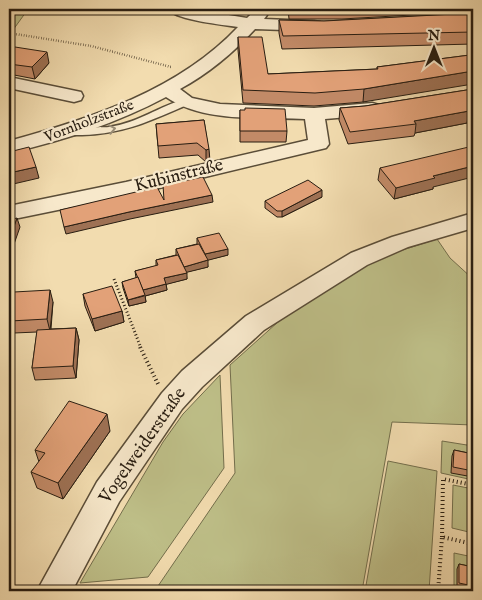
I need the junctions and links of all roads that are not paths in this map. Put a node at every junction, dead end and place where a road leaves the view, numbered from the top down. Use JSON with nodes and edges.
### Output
{"nodes":[{"id":1,"x":176,"y":9,"type":"edge"},
{"id":2,"x":264,"y":9,"type":"edge"},
{"id":3,"x":252,"y":24,"type":"junction"},
{"id":4,"x":334,"y":25,"type":"edge"},
{"id":5,"x":9,"y":84,"type":"edge"},
{"id":6,"x":167,"y":89,"type":"junction"},
{"id":7,"x":74,"y":96,"type":"dead end"},
{"id":8,"x":186,"y":102,"type":"junction"},
{"id":9,"x":390,"y":106,"type":"edge"},
{"id":10,"x":314,"y":114,"type":"junction"},
{"id":11,"x":64,"y":133,"type":"junction"},
{"id":12,"x":14,"y":144,"type":"edge"},
{"id":13,"x":9,"y":213,"type":"edge"},
{"id":14,"x":473,"y":220,"type":"edge"},
{"id":15,"x":54,"y":591,"type":"edge"}],
"edges":[{"from":1,"to":3,"type":"street"},
{"from":2,"to":3,"type":"street","name":"Vornholzstraße"},
{"from":3,"to":4,"type":"street"},
{"from":3,"to":6,"type":"street","name":"Vornholzstraße"},
{"from":5,"to":7,"type":"street"},
{"from":6,"to":8,"type":"street"},
{"from":6,"to":11,"type":"street","name":"Vornholzstraße"},
{"from":8,"to":10,"type":"street"},
{"from":11,"to":8,"type":"lane","one_way":true},
{"from":9,"to":10,"type":"street"},
{"from":10,"to":13,"type":"street","name":"Kubinstraße"},
{"from":11,"to":12,"type":"street","name":"Vornholzstraße"},
{"from":14,"to":15,"type":"street","name":"Vogelweiderstraße"}]}
